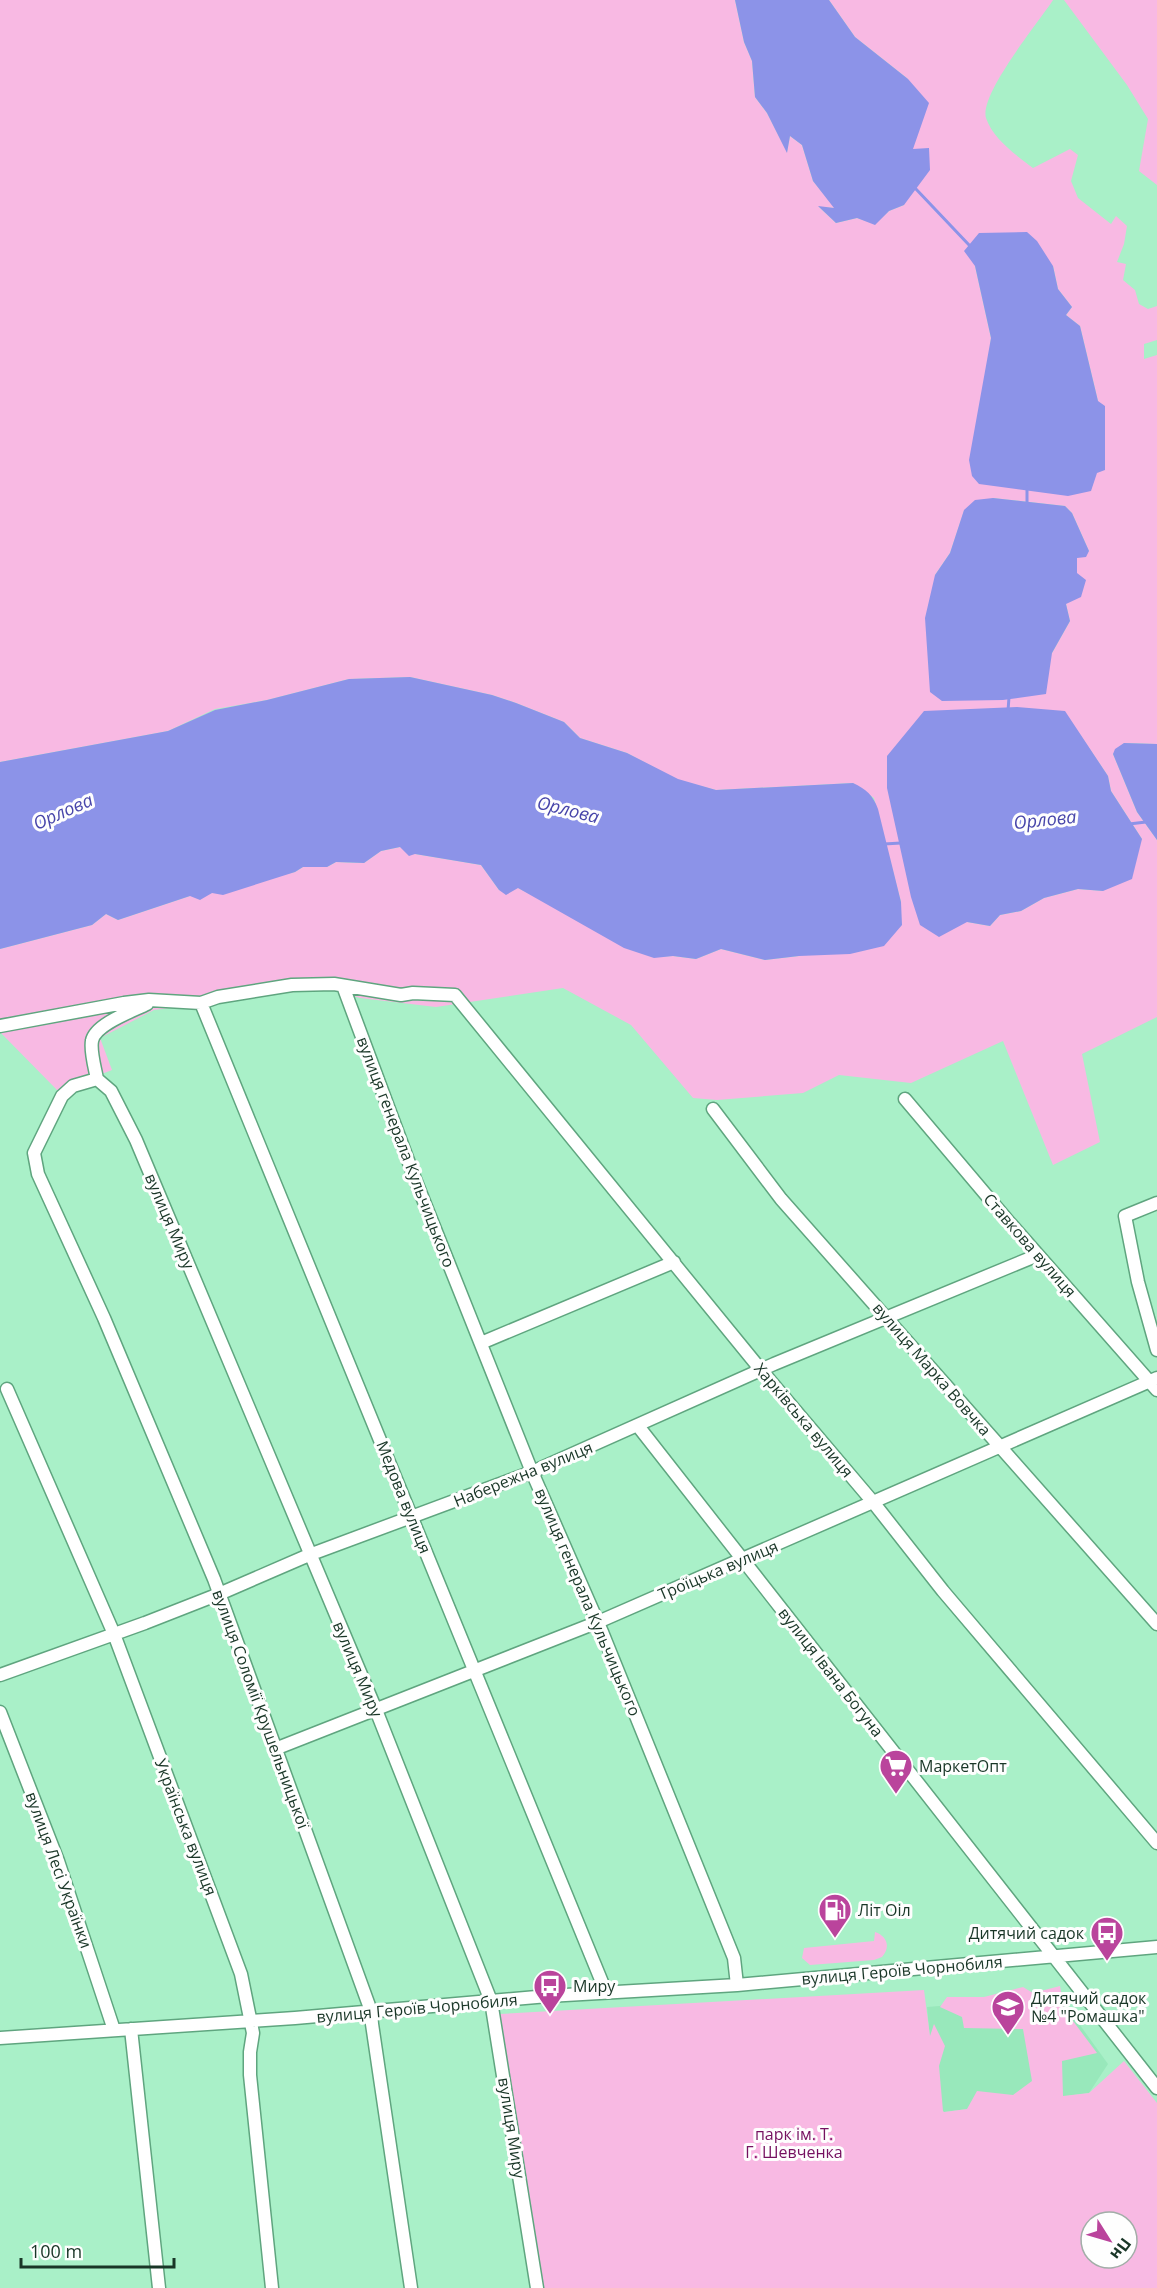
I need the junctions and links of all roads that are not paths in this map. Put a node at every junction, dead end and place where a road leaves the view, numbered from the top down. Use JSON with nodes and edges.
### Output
{"nodes":[{"id":1,"x":344,"y":986,"type":"junction"},
{"id":2,"x":155,"y":1000,"type":"junction"},
{"id":3,"x":201,"y":1003,"type":"junction"},
{"id":4,"x":0,"y":1026,"type":"edge"},
{"id":5,"x":97,"y":1079,"type":"junction"},
{"id":6,"x":905,"y":1099,"type":"dead end"},
{"id":7,"x":713,"y":1109,"type":"dead end"},
{"id":8,"x":1157,"y":1203,"type":"edge"},
{"id":9,"x":1038,"y":1255,"type":"junction"},
{"id":10,"x":674,"y":1262,"type":"junction"},
{"id":11,"x":887,"y":1317,"type":"junction"},
{"id":12,"x":481,"y":1343,"type":"junction"},
{"id":13,"x":1157,"y":1350,"type":"edge"},
{"id":14,"x":761,"y":1370,"type":"junction"},
{"id":15,"x":1154,"y":1383,"type":"edge"},
{"id":16,"x":7,"y":1389,"type":"dead end"},
{"id":17,"x":638,"y":1426,"type":"junction"},
{"id":18,"x":1001,"y":1448,"type":"junction"},
{"id":19,"x":532,"y":1472,"type":"junction"},
{"id":20,"x":873,"y":1502,"type":"junction"},
{"id":21,"x":413,"y":1518,"type":"junction"},
{"id":22,"x":309,"y":1555,"type":"junction"},
{"id":23,"x":744,"y":1559,"type":"junction"},
{"id":24,"x":219,"y":1594,"type":"junction"},
{"id":25,"x":598,"y":1622,"type":"junction"},
{"id":26,"x":1157,"y":1624,"type":"edge"},
{"id":27,"x":114,"y":1634,"type":"junction"},
{"id":28,"x":474,"y":1672,"type":"junction"},
{"id":29,"x":0,"y":1675,"type":"edge"},
{"id":30,"x":376,"y":1710,"type":"junction"},
{"id":31,"x":0,"y":1712,"type":"edge"},
{"id":32,"x":275,"y":1749,"type":"junction"},
{"id":33,"x":1157,"y":1844,"type":"edge"},
{"id":34,"x":1157,"y":1947,"type":"edge"},
{"id":35,"x":1055,"y":1956,"type":"junction"},
{"id":36,"x":737,"y":1985,"type":"junction"},
{"id":37,"x":606,"y":1992,"type":"junction"},
{"id":38,"x":491,"y":2001,"type":"junction"},
{"id":39,"x":371,"y":2012,"type":"junction"},
{"id":40,"x":252,"y":2021,"type":"junction"},
{"id":41,"x":131,"y":2029,"type":"junction"},
{"id":42,"x":114,"y":2030,"type":"junction"},
{"id":43,"x":0,"y":2038,"type":"edge"},
{"id":44,"x":1157,"y":2088,"type":"edge"},
{"id":45,"x":159,"y":2288,"type":"edge"},
{"id":46,"x":272,"y":2288,"type":"edge"},
{"id":47,"x":411,"y":2288,"type":"edge"},
{"id":48,"x":537,"y":2288,"type":"edge"}],
"edges":[{"from":1,"to":3,"type":"street"},
{"from":1,"to":10,"type":"street","name":"Харківська вулиця"},
{"from":1,"to":12,"type":"street","name":"вулиця генерала Кульчицького"},
{"from":2,"to":3,"type":"street"},
{"from":2,"to":4,"type":"street"},
{"from":2,"to":5,"type":"street"},
{"from":3,"to":21,"type":"street","name":"Медова вулиця"},
{"from":5,"to":22,"type":"street","name":"вулиця Миру"},
{"from":5,"to":24,"type":"street","name":"вулиця Соломії Крушельницької"},
{"from":6,"to":9,"type":"street","name":"Ставкова вулиця"},
{"from":7,"to":11,"type":"street","name":"вулиця Марка Вовчка"},
{"from":8,"to":13,"type":"street"},
{"from":9,"to":11,"type":"street","name":"Набережна вулиця"},
{"from":9,"to":15,"type":"street","name":"Ставкова вулиця"},
{"from":10,"to":12,"type":"street"},
{"from":10,"to":14,"type":"street","name":"Харківська вулиця"},
{"from":11,"to":14,"type":"street","name":"Набережна вулиця"},
{"from":11,"to":18,"type":"street","name":"вулиця Марка Вовчка"},
{"from":12,"to":19,"type":"street","name":"вулиця генерала Кульчицького"},
{"from":14,"to":17,"type":"street","name":"Набережна вулиця"},
{"from":14,"to":20,"type":"street","name":"Харківська вулиця"},
{"from":15,"to":18,"type":"street","name":"Троїцька вулиця"},
{"from":16,"to":27,"type":"street","name":"Українська вулиця"},
{"from":17,"to":19,"type":"street","name":"Набережна вулиця"},
{"from":17,"to":23,"type":"street","name":"вулиця Івана Богуна"},
{"from":18,"to":20,"type":"street","name":"Троїцька вулиця"},
{"from":18,"to":26,"type":"street","name":"вулиця Марка Вовчка"},
{"from":19,"to":21,"type":"street","name":"Набережна вулиця"},
{"from":19,"to":25,"type":"street","name":"вулиця генерала Кульчицького"},
{"from":20,"to":23,"type":"street","name":"Троїцька вулиця"},
{"from":20,"to":33,"type":"street","name":"Харківська вулиця"},
{"from":21,"to":22,"type":"street","name":"Набережна вулиця"},
{"from":21,"to":28,"type":"street","name":"Медова вулиця"},
{"from":22,"to":24,"type":"street","name":"Набережна вулиця"},
{"from":22,"to":30,"type":"street","name":"вулиця Миру"},
{"from":23,"to":25,"type":"street","name":"Троїцька вулиця"},
{"from":23,"to":35,"type":"street","name":"вулиця Івана Богуна"},
{"from":24,"to":27,"type":"street","name":"Набережна вулиця"},
{"from":24,"to":32,"type":"street","name":"вулиця Соломії Крушельницької"},
{"from":25,"to":28,"type":"street","name":"Троїцька вулиця"},
{"from":25,"to":36,"type":"street","name":"вулиця генерала Кульчицького"},
{"from":27,"to":29,"type":"street","name":"Набережна вулиця"},
{"from":27,"to":40,"type":"street","name":"Українська вулиця"},
{"from":28,"to":30,"type":"street","name":"Троїцька вулиця"},
{"from":28,"to":37,"type":"street","name":"Медова вулиця"},
{"from":30,"to":32,"type":"street","name":"Троїцька вулиця"},
{"from":30,"to":38,"type":"street","name":"вулиця Миру"},
{"from":31,"to":42,"type":"street","name":"вулиця Лесі Українки"},
{"from":32,"to":39,"type":"street","name":"вулиця Соломії Крушельницької"},
{"from":34,"to":35,"type":"street","name":"вулиця Героїв Чорнобиля"},
{"from":35,"to":36,"type":"street","name":"вулиця Героїв Чорнобиля"},
{"from":35,"to":44,"type":"street","name":"вулиця Івана Богуна"},
{"from":36,"to":37,"type":"street","name":"вулиця Героїв Чорнобиля"},
{"from":37,"to":38,"type":"street","name":"вулиця Героїв Чорнобиля"},
{"from":38,"to":39,"type":"street","name":"вулиця Героїв Чорнобиля"},
{"from":38,"to":48,"type":"street","name":"вулиця Миру"},
{"from":39,"to":40,"type":"street","name":"вулиця Героїв Чорнобиля"},
{"from":39,"to":47,"type":"street","name":"вулиця Соломії Крушельницької"},
{"from":40,"to":41,"type":"street","name":"вулиця Героїв Чорнобиля"},
{"from":40,"to":46,"type":"street","name":"Українська вулиця"},
{"from":41,"to":42,"type":"street","name":"вулиця Героїв Чорнобиля"},
{"from":41,"to":45,"type":"street"},
{"from":42,"to":43,"type":"street","name":"вулиця Героїв Чорнобиля"}]}
